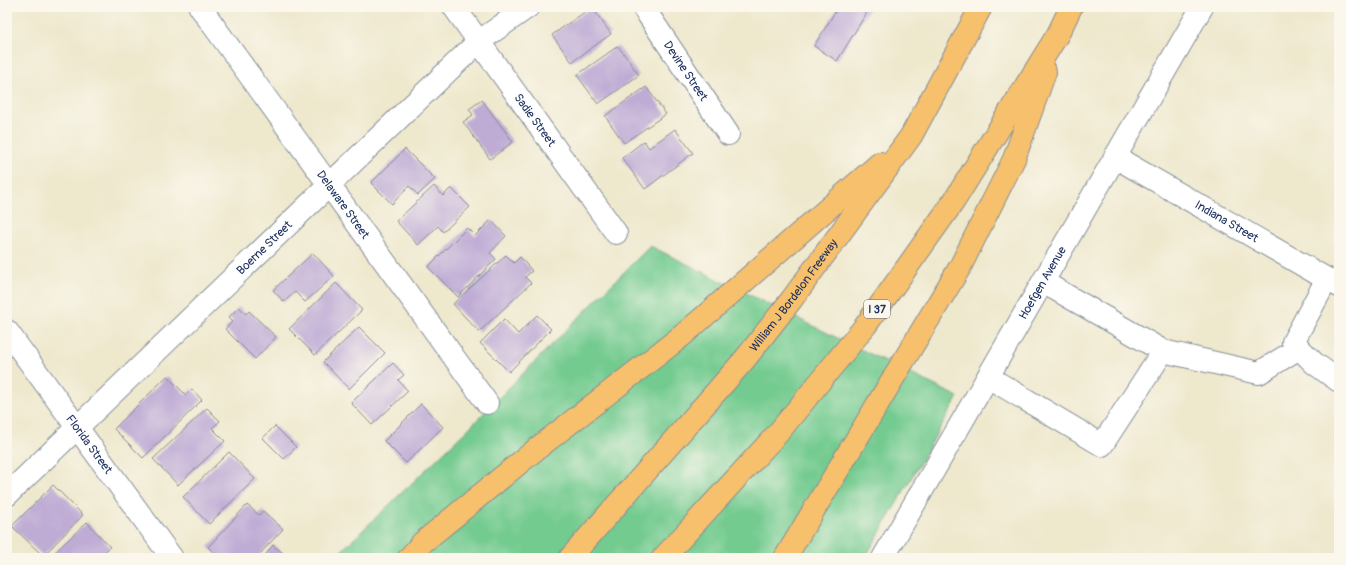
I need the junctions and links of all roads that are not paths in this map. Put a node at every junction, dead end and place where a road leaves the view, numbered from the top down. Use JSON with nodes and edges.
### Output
{"nodes":[{"id":1,"x":200,"y":7,"type":"edge"},
{"id":2,"x":454,"y":7,"type":"edge"},
{"id":3,"x":528,"y":7,"type":"edge"},
{"id":4,"x":643,"y":7,"type":"edge"},
{"id":5,"x":981,"y":7,"type":"edge"},
{"id":6,"x":1071,"y":7,"type":"edge"},
{"id":7,"x":1202,"y":7,"type":"edge"},
{"id":8,"x":1058,"y":34,"type":"junction"},
{"id":9,"x":478,"y":42,"type":"junction"},
{"id":10,"x":728,"y":134,"type":"dead end"},
{"id":11,"x":911,"y":136,"type":"junction"},
{"id":12,"x":1115,"y":157,"type":"junction"},
{"id":13,"x":329,"y":185,"type":"junction"},
{"id":14,"x":616,"y":233,"type":"dead end"},
{"id":15,"x":1043,"y":282,"type":"junction"},
{"id":16,"x":1333,"y":283,"type":"edge"},
{"id":17,"x":7,"y":331,"type":"edge"},
{"id":18,"x":1299,"y":348,"type":"junction"},
{"id":19,"x":1163,"y":351,"type":"junction"},
{"id":20,"x":988,"y":377,"type":"junction"},
{"id":21,"x":1339,"y":381,"type":"edge"},
{"id":22,"x":487,"y":402,"type":"dead end"},
{"id":23,"x":77,"y":429,"type":"junction"},
{"id":24,"x":7,"y":495,"type":"edge"},
{"id":25,"x":172,"y":558,"type":"edge"},
{"id":26,"x":409,"y":558,"type":"edge"},
{"id":27,"x":570,"y":558,"type":"edge"},
{"id":28,"x":663,"y":558,"type":"edge"},
{"id":29,"x":785,"y":558,"type":"edge"},
{"id":30,"x":883,"y":558,"type":"edge"}],
"edges":[{"from":1,"to":13,"type":"street","name":"Delaware Street"},
{"from":2,"to":9,"type":"street","name":"Sadie Street"},
{"from":3,"to":9,"type":"street","name":"Boerne Street"},
{"from":4,"to":10,"type":"street","name":"Devine Street"},
{"from":5,"to":11,"type":"highway","name":"William J Bordelon Freeway"},
{"from":6,"to":8,"type":"highway","number":"I 37"},
{"from":7,"to":12,"type":"street","name":"Hoefgen Avenue"},
{"from":8,"to":28,"type":"highway","number":"I 37"},
{"from":8,"to":29,"type":"highway"},
{"from":9,"to":13,"type":"street","name":"Boerne Street"},
{"from":9,"to":14,"type":"street","name":"Sadie Street"},
{"from":11,"to":26,"type":"highway"},
{"from":11,"to":27,"type":"highway","name":"William J Bordelon Freeway"},
{"from":12,"to":15,"type":"street","name":"Hoefgen Avenue"},
{"from":12,"to":16,"type":"street","name":"Indiana Street"},
{"from":13,"to":22,"type":"street","name":"Delaware Street"},
{"from":13,"to":23,"type":"street","name":"Boerne Street"},
{"from":15,"to":19,"type":"street"},
{"from":15,"to":20,"type":"street","name":"Hoefgen Avenue"},
{"from":16,"to":18,"type":"street"},
{"from":17,"to":23,"type":"street","name":"Florida Street"},
{"from":18,"to":19,"type":"street"},
{"from":18,"to":21,"type":"street"},
{"from":19,"to":20,"type":"street"},
{"from":20,"to":30,"type":"street","name":"Hoefgen Avenue"},
{"from":23,"to":24,"type":"street","name":"Boerne Street"},
{"from":23,"to":25,"type":"street","name":"Florida Street"}]}
